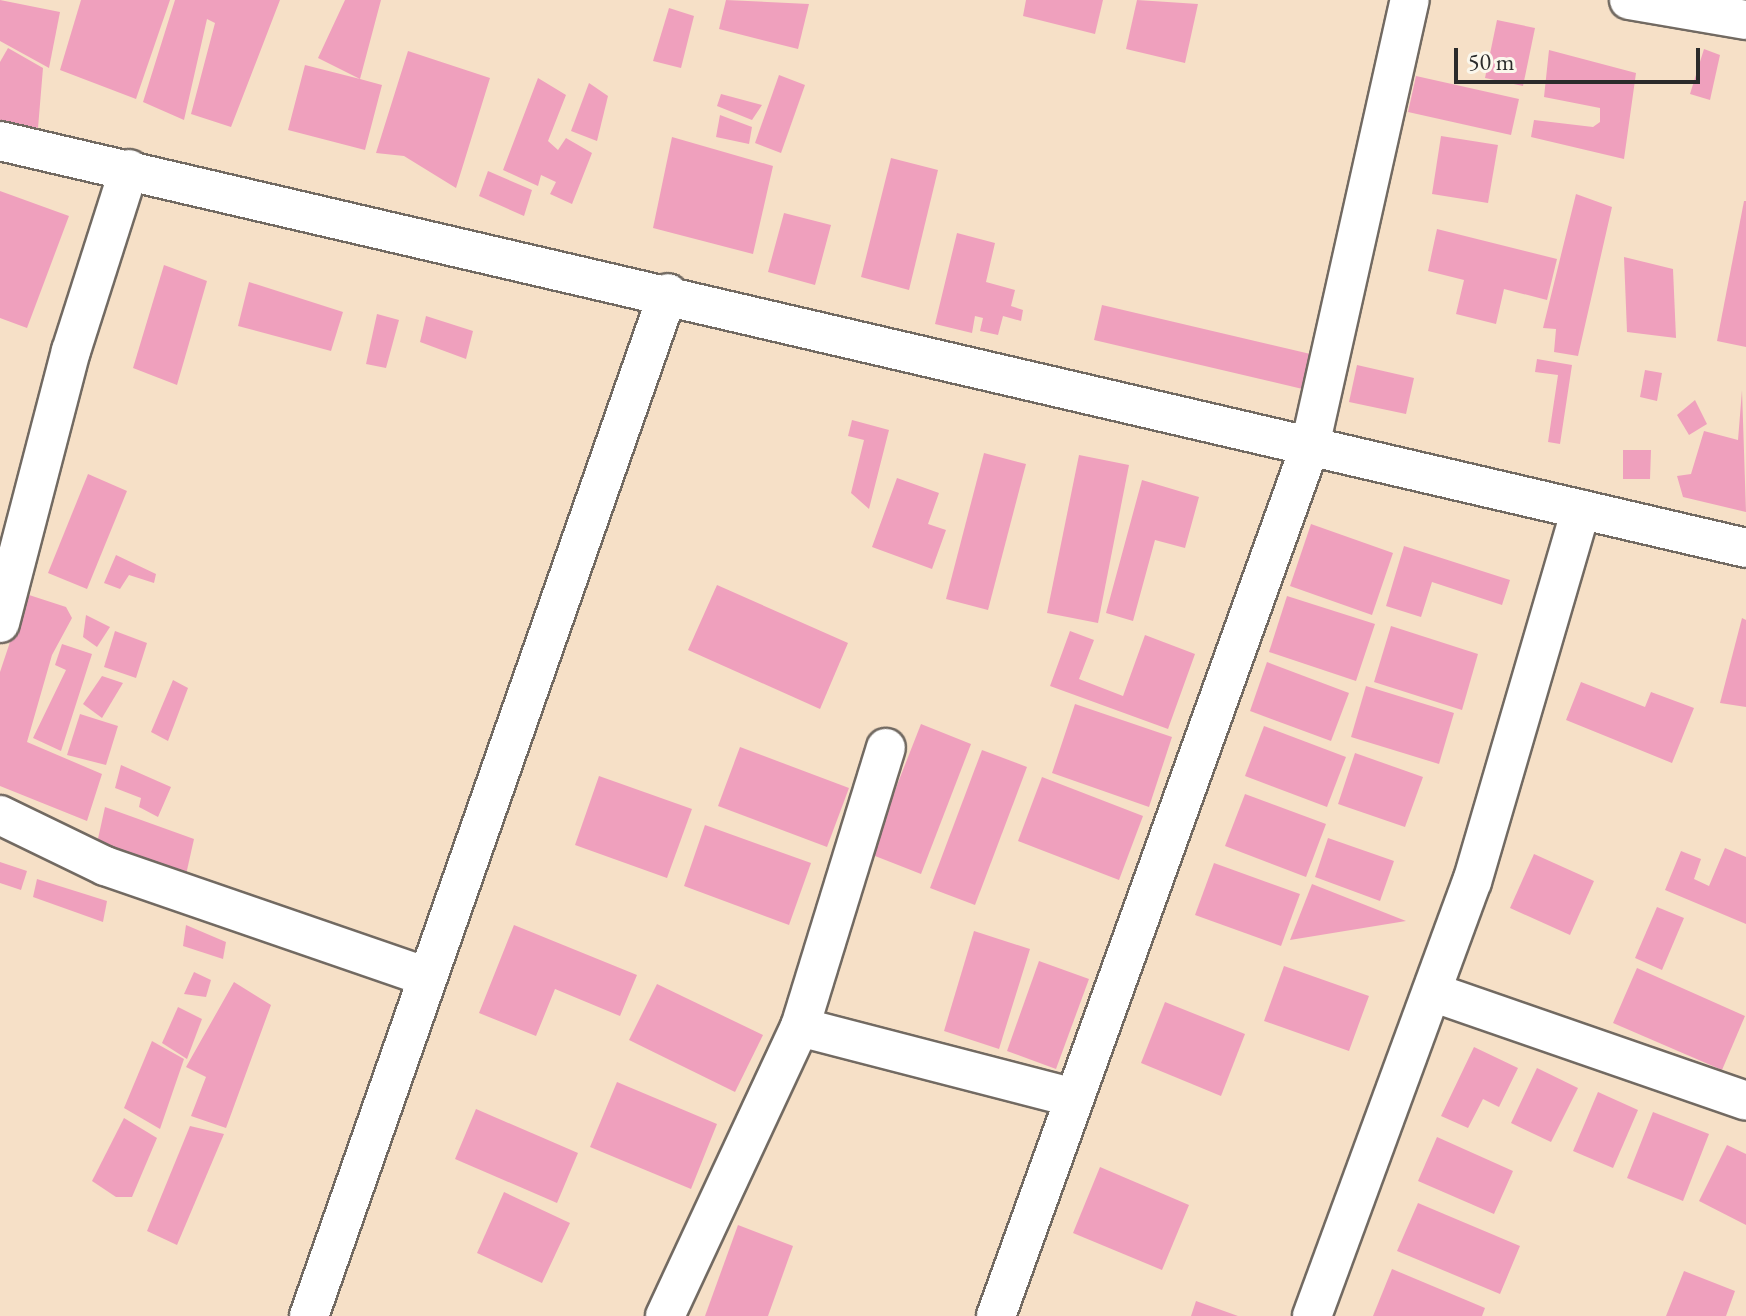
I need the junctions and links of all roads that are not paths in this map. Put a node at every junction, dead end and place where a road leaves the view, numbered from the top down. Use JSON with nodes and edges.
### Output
{"nodes":[{"id":1,"x":1410,"y":0,"type":"edge"},
{"id":2,"x":1629,"y":0,"type":"edge"},
{"id":3,"x":1746,"y":20,"type":"edge"},
{"id":4,"x":0,"y":141,"type":"edge"},
{"id":5,"x":129,"y":169,"type":"junction"},
{"id":6,"x":668,"y":293,"type":"junction"},
{"id":7,"x":1310,"y":446,"type":"junction"},
{"id":8,"x":1581,"y":510,"type":"junction"},
{"id":9,"x":1746,"y":548,"type":"edge"},
{"id":10,"x":0,"y":623,"type":"edge"},
{"id":11,"x":886,"y":748,"type":"dead end"},
{"id":12,"x":0,"y":815,"type":"edge"},
{"id":13,"x":427,"y":977,"type":"junction"},
{"id":14,"x":1432,"y":992,"type":"junction"},
{"id":15,"x":800,"y":1027,"type":"junction"},
{"id":16,"x":1071,"y":1097,"type":"junction"},
{"id":17,"x":1746,"y":1101,"type":"edge"},
{"id":18,"x":309,"y":1316,"type":"edge"},
{"id":19,"x":665,"y":1316,"type":"edge"},
{"id":20,"x":996,"y":1316,"type":"edge"},
{"id":21,"x":1312,"y":1316,"type":"edge"}],
"edges":[{"from":1,"to":7,"type":"street"},
{"from":2,"to":3,"type":"street"},
{"from":4,"to":5,"type":"street"},
{"from":5,"to":6,"type":"street"},
{"from":5,"to":10,"type":"street"},
{"from":6,"to":7,"type":"street"},
{"from":6,"to":13,"type":"street"},
{"from":7,"to":8,"type":"street"},
{"from":7,"to":16,"type":"street"},
{"from":8,"to":9,"type":"street"},
{"from":8,"to":14,"type":"street"},
{"from":11,"to":15,"type":"street"},
{"from":12,"to":13,"type":"street"},
{"from":13,"to":18,"type":"street"},
{"from":14,"to":17,"type":"street"},
{"from":14,"to":21,"type":"street"},
{"from":15,"to":16,"type":"street"},
{"from":15,"to":19,"type":"street"},
{"from":16,"to":20,"type":"street"}]}
